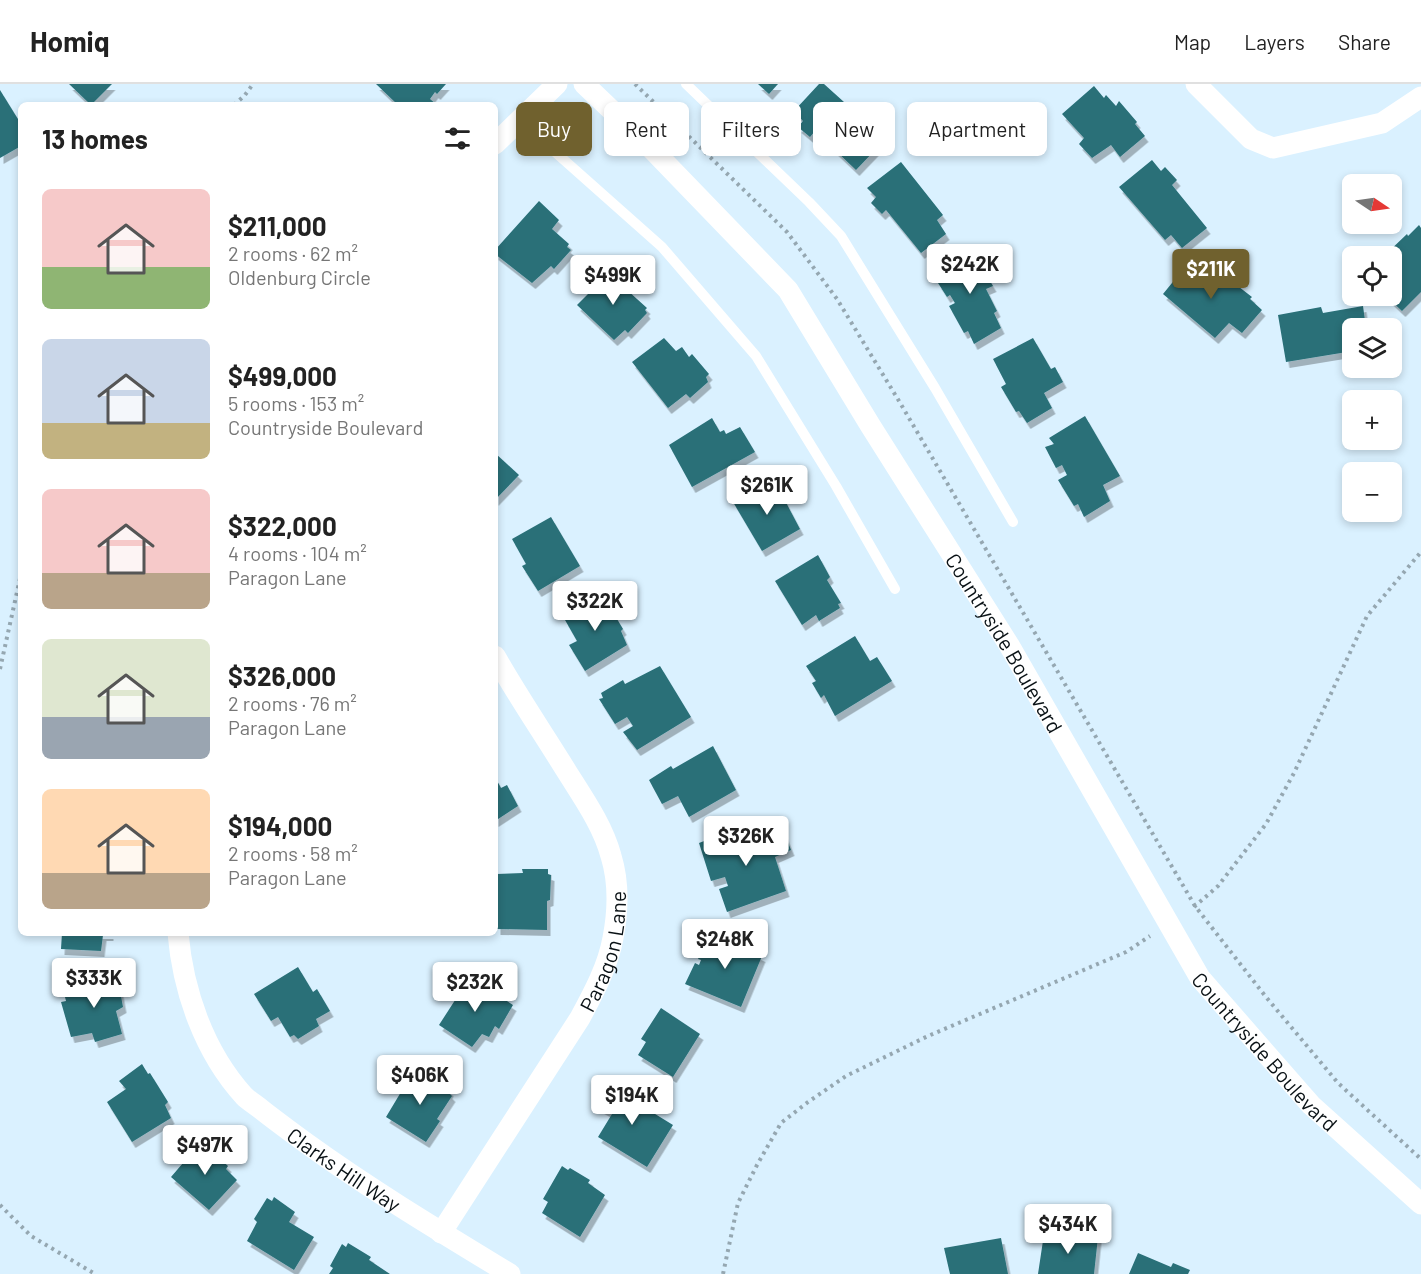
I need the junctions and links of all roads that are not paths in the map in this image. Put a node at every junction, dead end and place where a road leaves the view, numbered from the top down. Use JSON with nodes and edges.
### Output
{"nodes":[{"id":1,"x":557,"y":84,"type":"edge"},
{"id":2,"x":584,"y":84,"type":"edge"},
{"id":3,"x":686,"y":84,"type":"edge"},
{"id":4,"x":1196,"y":84,"type":"edge"},
{"id":5,"x":1421,"y":97,"type":"edge"},
{"id":6,"x":538,"y":102,"type":"edge"},
{"id":7,"x":516,"y":123,"type":"edge"},
{"id":8,"x":498,"y":141,"type":"edge"},
{"id":9,"x":560,"y":156,"type":"edge"},
{"id":10,"x":1013,"y":522,"type":"dead end"},
{"id":11,"x":895,"y":589,"type":"dead end"},
{"id":12,"x":498,"y":661,"type":"edge"},
{"id":13,"x":178,"y":936,"type":"edge"},
{"id":14,"x":1421,"y":1204,"type":"edge"},
{"id":15,"x":441,"y":1233,"type":"junction"},
{"id":16,"x":510,"y":1274,"type":"edge"}],
"edges":[{"from":1,"to":6,"type":"street"},
{"from":2,"to":14,"type":"street","name":"Countryside Boulevard"},
{"from":3,"to":10,"type":"lane"},
{"from":4,"to":5,"type":"street"},
{"from":7,"to":8,"type":"street"},
{"from":9,"to":11,"type":"lane"},
{"from":12,"to":15,"type":"street","name":"Paragon Lane"},
{"from":13,"to":15,"type":"street","name":"Clarks Hill Way"},
{"from":15,"to":16,"type":"street","name":"Clarks Hill Way"}]}
